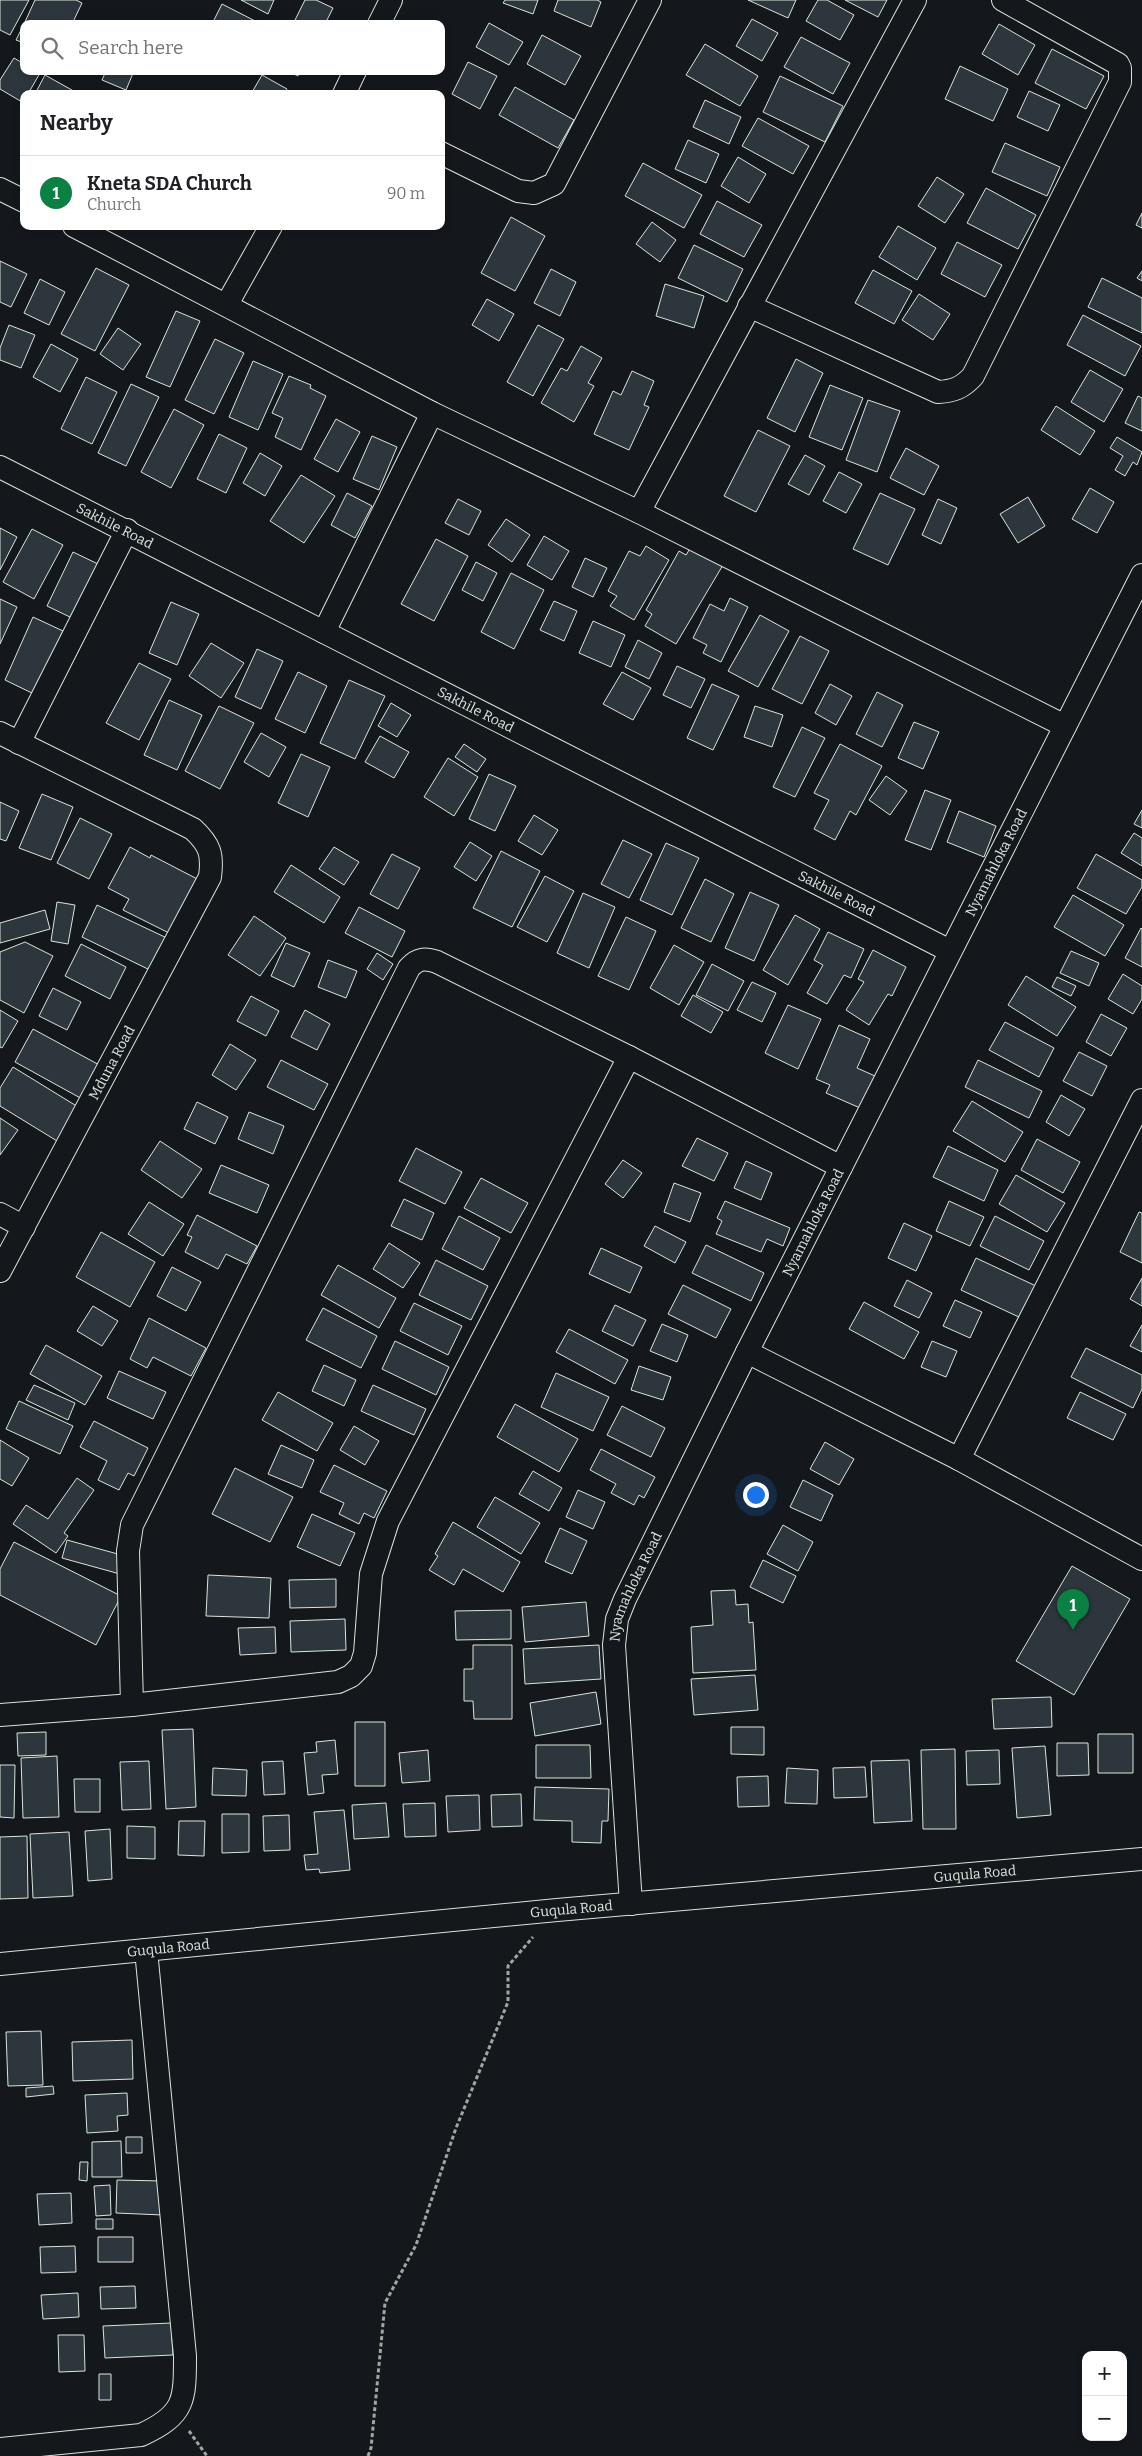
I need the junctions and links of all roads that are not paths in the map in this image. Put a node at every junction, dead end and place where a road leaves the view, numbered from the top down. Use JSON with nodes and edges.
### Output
{"nodes":[{"id":1,"x":391,"y":0,"type":"edge"},
{"id":2,"x":650,"y":0,"type":"edge"},
{"id":3,"x":915,"y":0,"type":"edge"},
{"id":4,"x":1003,"y":0,"type":"edge"},
{"id":5,"x":381,"y":20,"type":"edge"},
{"id":6,"x":353,"y":75,"type":"edge"},
{"id":7,"x":346,"y":90,"type":"edge"},
{"id":8,"x":445,"y":155,"type":"edge"},
{"id":9,"x":0,"y":189,"type":"edge"},
{"id":10,"x":20,"y":199,"type":"edge"},
{"id":11,"x":82,"y":230,"type":"edge"},
{"id":12,"x":269,"y":230,"type":"edge"},
{"id":13,"x":227,"y":304,"type":"junction"},
{"id":14,"x":749,"y":306,"type":"junction"},
{"id":15,"x":432,"y":413,"type":"junction"},
{"id":16,"x":0,"y":467,"type":"edge"},
{"id":17,"x":639,"y":512,"type":"junction"},
{"id":18,"x":127,"y":530,"type":"junction"},
{"id":19,"x":1142,"y":575,"type":"edge"},
{"id":20,"x":324,"y":632,"type":"junction"},
{"id":21,"x":1065,"y":726,"type":"junction"},
{"id":22,"x":10,"y":738,"type":"edge"},
{"id":23,"x":950,"y":951,"type":"junction"},
{"id":24,"x":629,"y":1057,"type":"junction"},
{"id":25,"x":1142,"y":1100,"type":"edge"},
{"id":26,"x":841,"y":1167,"type":"junction"},
{"id":27,"x":0,"y":1214,"type":"edge"},
{"id":28,"x":24,"y":1226,"type":"junction"},
{"id":29,"x":0,"y":1271,"type":"edge"},
{"id":30,"x":747,"y":1352,"type":"junction"},
{"id":31,"x":960,"y":1459,"type":"junction"},
{"id":32,"x":1142,"y":1559,"type":"edge"},
{"id":33,"x":132,"y":1705,"type":"junction"},
{"id":34,"x":0,"y":1714,"type":"edge"},
{"id":35,"x":1142,"y":1859,"type":"edge"},
{"id":36,"x":631,"y":1904,"type":"junction"},
{"id":37,"x":146,"y":1950,"type":"junction"},
{"id":38,"x":0,"y":1964,"type":"edge"},
{"id":39,"x":0,"y":2449,"type":"edge"}],
"edges":[{"from":1,"to":5,"type":"street"},
{"from":2,"to":8,"type":"street"},
{"from":3,"to":14,"type":"street"},
{"from":4,"to":14,"type":"street"},
{"from":6,"to":7,"type":"street"},
{"from":9,"to":10,"type":"street"},
{"from":11,"to":13,"type":"street"},
{"from":12,"to":13,"type":"street"},
{"from":13,"to":15,"type":"street"},
{"from":14,"to":17,"type":"street"},
{"from":15,"to":17,"type":"street"},
{"from":15,"to":20,"type":"street"},
{"from":16,"to":18,"type":"street","name":"Sakhile Road"},
{"from":17,"to":21,"type":"street"},
{"from":18,"to":20,"type":"street","name":"Sakhile Road"},
{"from":18,"to":22,"type":"street"},
{"from":19,"to":21,"type":"street","name":"Nyamahloka Road"},
{"from":20,"to":23,"type":"street","name":"Sakhile Road"},
{"from":21,"to":23,"type":"street","name":"Nyamahloka Road"},
{"from":22,"to":28,"type":"street","name":"Mduna Road"},
{"from":23,"to":26,"type":"street","name":"Nyamahloka Road"},
{"from":24,"to":26,"type":"street"},
{"from":24,"to":33,"type":"street"},
{"from":24,"to":33,"type":"street"},
{"from":25,"to":31,"type":"street"},
{"from":26,"to":30,"type":"street","name":"Nyamahloka Road"},
{"from":27,"to":28,"type":"street"},
{"from":28,"to":29,"type":"street","name":"Mduna Road"},
{"from":30,"to":31,"type":"street"},
{"from":30,"to":36,"type":"street","name":"Nyamahloka Road"},
{"from":31,"to":32,"type":"street"},
{"from":33,"to":34,"type":"street"},
{"from":35,"to":36,"type":"street","name":"Guqula Road"},
{"from":36,"to":37,"type":"street","name":"Guqula Road"},
{"from":37,"to":38,"type":"street","name":"Guqula Road"},
{"from":37,"to":39,"type":"street"}]}
